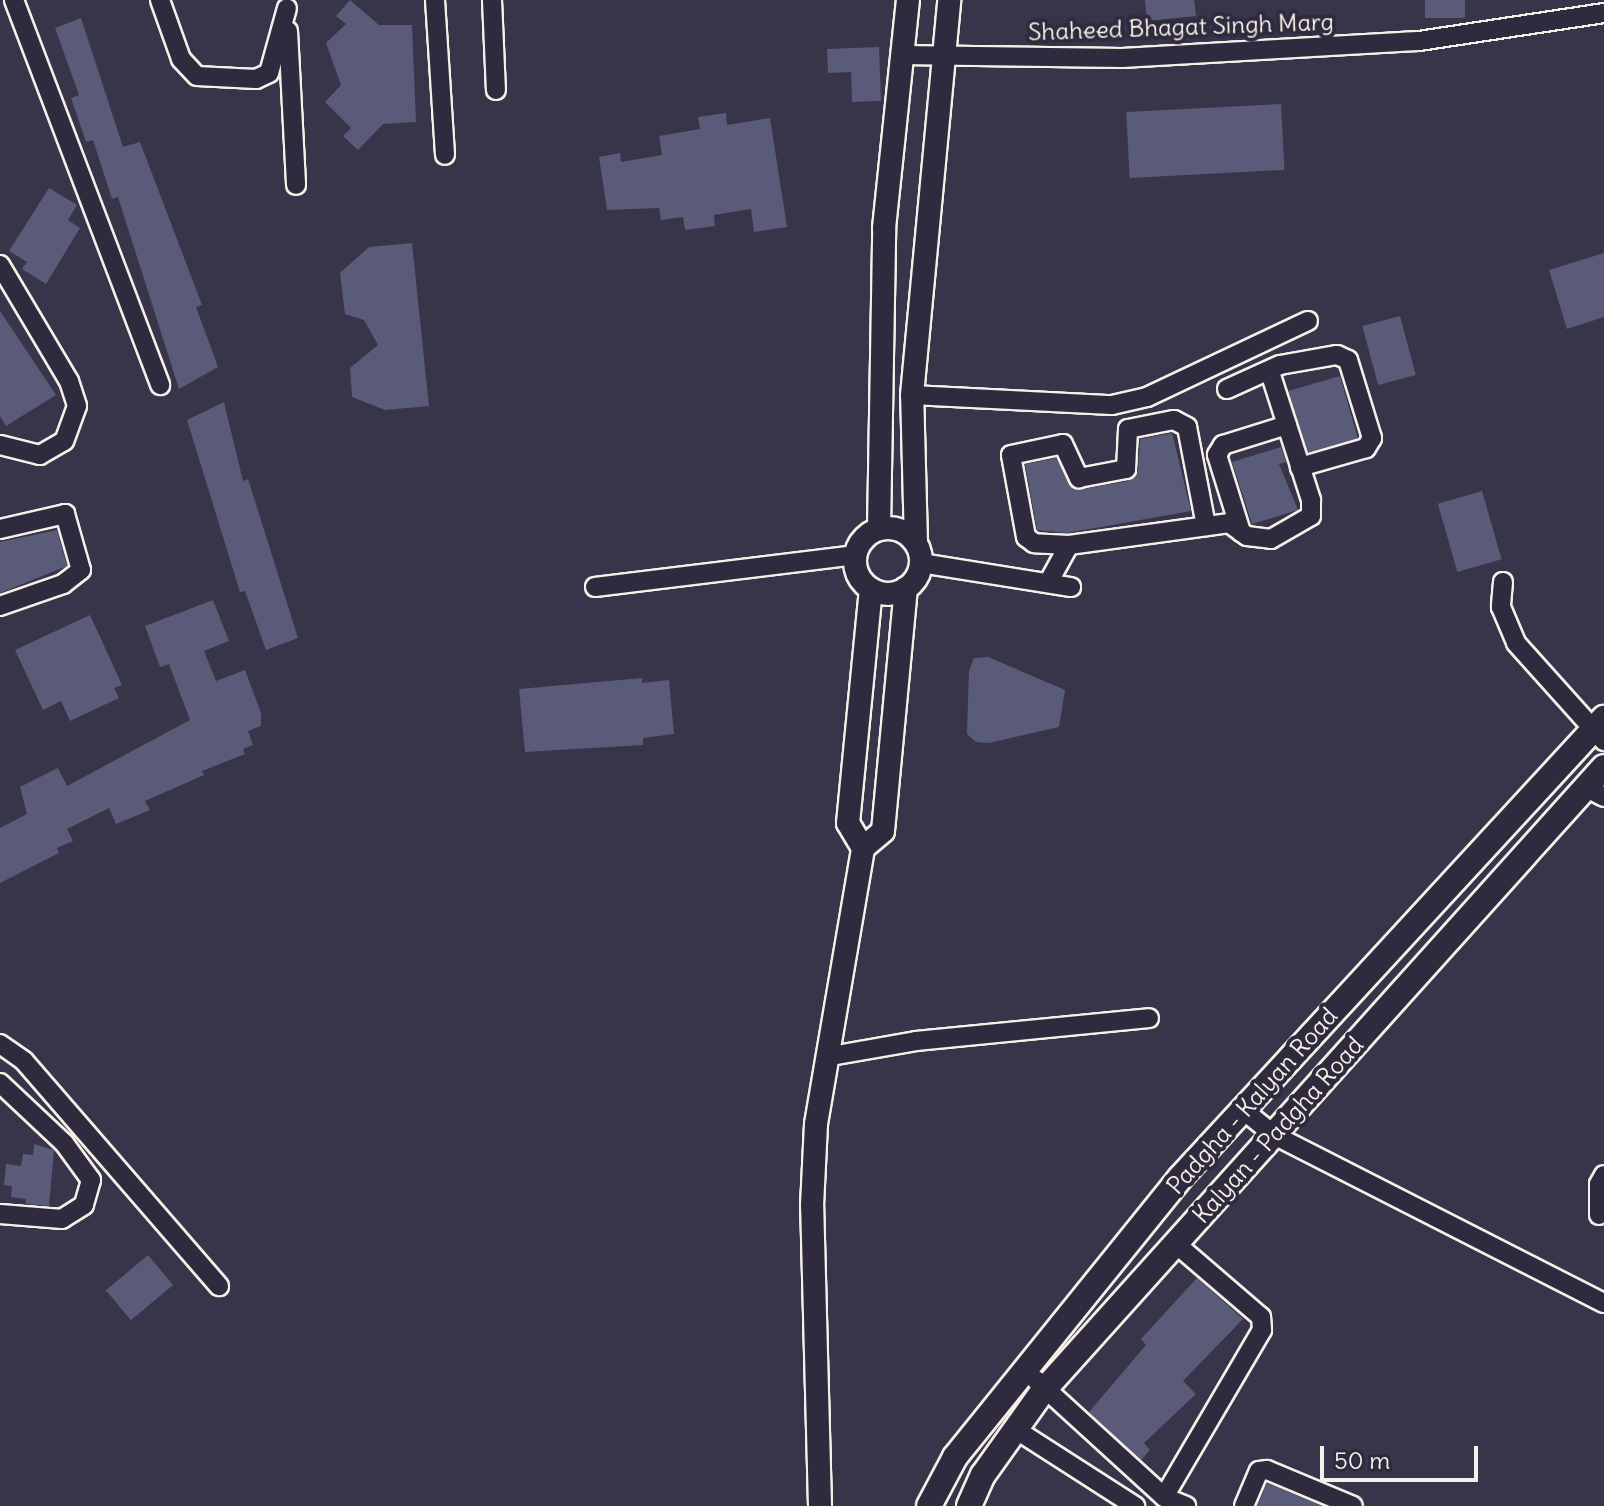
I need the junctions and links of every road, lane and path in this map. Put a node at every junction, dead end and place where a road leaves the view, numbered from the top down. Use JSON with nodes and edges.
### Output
{"nodes":[{"id":1,"x":14,"y":0,"type":"edge"},
{"id":2,"x":160,"y":0,"type":"edge"},
{"id":3,"x":435,"y":0,"type":"edge"},
{"id":4,"x":492,"y":0,"type":"edge"},
{"id":5,"x":908,"y":0,"type":"edge"},
{"id":6,"x":949,"y":0,"type":"edge"},
{"id":7,"x":287,"y":4,"type":"edge"},
{"id":8,"x":1604,"y":13,"type":"edge"},
{"id":9,"x":902,"y":55,"type":"junction"},
{"id":10,"x":943,"y":56,"type":"junction"},
{"id":11,"x":496,"y":90,"type":"dead end"},
{"id":12,"x":445,"y":155,"type":"dead end"},
{"id":13,"x":296,"y":185,"type":"dead end"},
{"id":14,"x":884,"y":228,"type":"junction"},
{"id":15,"x":924,"y":245,"type":"junction"},
{"id":16,"x":0,"y":265,"type":"edge"},
{"id":17,"x":1308,"y":321,"type":"dead end"},
{"id":18,"x":1270,"y":372,"type":"junction"},
{"id":19,"x":160,"y":385,"type":"dead end"},
{"id":20,"x":1227,"y":389,"type":"dead end"},
{"id":21,"x":912,"y":395,"type":"junction"},
{"id":22,"x":1287,"y":425,"type":"junction"},
{"id":23,"x":0,"y":445,"type":"edge"},
{"id":24,"x":1300,"y":467,"type":"junction"},
{"id":25,"x":1206,"y":526,"type":"junction"},
{"id":26,"x":0,"y":529,"type":"edge"},
{"id":27,"x":879,"y":529,"type":"junction"},
{"id":28,"x":1241,"y":532,"type":"junction"},
{"id":29,"x":1069,"y":545,"type":"junction"},
{"id":30,"x":918,"y":553,"type":"junction"},
{"id":31,"x":856,"y":555,"type":"junction"},
{"id":32,"x":1503,"y":582,"type":"dead end"},
{"id":33,"x":1048,"y":583,"type":"junction"},
{"id":34,"x":595,"y":587,"type":"dead end"},
{"id":35,"x":1071,"y":587,"type":"dead end"},
{"id":36,"x":906,"y":588,"type":"junction"},
{"id":37,"x":871,"y":589,"type":"junction"},
{"id":38,"x":0,"y":606,"type":"edge"},
{"id":39,"x":1600,"y":730,"type":"edge"},
{"id":40,"x":1604,"y":767,"type":"edge"},
{"id":41,"x":852,"y":781,"type":"junction"},
{"id":42,"x":888,"y":784,"type":"junction"},
{"id":43,"x":1596,"y":793,"type":"edge"},
{"id":44,"x":863,"y":848,"type":"junction"},
{"id":45,"x":1149,"y":1018,"type":"dead end"},
{"id":46,"x":2,"y":1048,"type":"edge"},
{"id":47,"x":831,"y":1056,"type":"junction"},
{"id":48,"x":0,"y":1083,"type":"edge"},
{"id":49,"x":1242,"y":1109,"type":"junction"},
{"id":50,"x":1274,"y":1135,"type":"junction"},
{"id":51,"x":103,"y":1150,"type":"junction"},
{"id":52,"x":85,"y":1166,"type":"junction"},
{"id":53,"x":1604,"y":1175,"type":"edge"},
{"id":54,"x":1180,"y":1178,"type":"junction"},
{"id":55,"x":1209,"y":1206,"type":"junction"},
{"id":56,"x":0,"y":1214,"type":"edge"},
{"id":57,"x":1599,"y":1215,"type":"dead end"},
{"id":58,"x":1175,"y":1243,"type":"junction"},
{"id":59,"x":219,"y":1286,"type":"dead end"},
{"id":60,"x":1604,"y":1303,"type":"edge"},
{"id":61,"x":1027,"y":1369,"type":"junction"},
{"id":62,"x":1043,"y":1391,"type":"junction"},
{"id":63,"x":1015,"y":1429,"type":"junction"},
{"id":64,"x":1164,"y":1497,"type":"junction"},
{"id":65,"x":820,"y":1506,"type":"edge"},
{"id":66,"x":929,"y":1506,"type":"edge"},
{"id":67,"x":969,"y":1506,"type":"edge"},
{"id":68,"x":1135,"y":1506,"type":"edge"},
{"id":69,"x":1186,"y":1506,"type":"edge"},
{"id":70,"x":1244,"y":1506,"type":"edge"},
{"id":71,"x":1353,"y":1506,"type":"edge"}],
"edges":[{"from":1,"to":19,"type":"street"},
{"from":2,"to":7,"type":"street"},
{"from":3,"to":12,"type":"street"},
{"from":4,"to":11,"type":"street"},
{"from":5,"to":9,"type":"street"},
{"from":6,"to":10,"type":"street"},
{"from":7,"to":13,"type":"street"},
{"from":8,"to":10,"type":"street","name":"Shaheed Bhagat Singh Marg"},
{"from":9,"to":10,"type":"street","name":"Shaheed Bhagat Singh Marg"},
{"from":9,"to":14,"type":"street"},
{"from":10,"to":15,"type":"street"},
{"from":14,"to":15,"type":"street"},
{"from":14,"to":27,"type":"street"},
{"from":15,"to":21,"type":"street"},
{"from":16,"to":23,"type":"street"},
{"from":17,"to":21,"type":"street"},
{"from":18,"to":20,"type":"street"},
{"from":18,"to":22,"type":"street"},
{"from":18,"to":24,"type":"street"},
{"from":21,"to":30,"type":"street"},
{"from":22,"to":24,"type":"street"},
{"from":22,"to":28,"type":"street"},
{"from":24,"to":28,"type":"street"},
{"from":25,"to":28,"type":"street"},
{"from":25,"to":29,"type":"street"},
{"from":25,"to":29,"type":"street"},
{"from":26,"to":38,"type":"street"},
{"from":27,"to":30,"type":"street"},
{"from":27,"to":31,"type":"street"},
{"from":29,"to":33,"type":"street"},
{"from":30,"to":33,"type":"street"},
{"from":30,"to":36,"type":"street"},
{"from":31,"to":34,"type":"street"},
{"from":31,"to":37,"type":"street"},
{"from":32,"to":39,"type":"street"},
{"from":33,"to":35,"type":"street"},
{"from":36,"to":37,"type":"street"},
{"from":36,"to":42,"type":"street"},
{"from":37,"to":41,"type":"street"},
{"from":39,"to":49,"type":"main road","name":"Padgha - Kalyan Road"},
{"from":40,"to":43,"type":"main road","name":"Kalyan - Padgha Road"},
{"from":41,"to":42,"type":"street"},
{"from":41,"to":44,"type":"street"},
{"from":42,"to":44,"type":"street"},
{"from":43,"to":50,"type":"main road","name":"Kalyan - Padgha Road"},
{"from":44,"to":47,"type":"street"},
{"from":45,"to":47,"type":"street"},
{"from":46,"to":51,"type":"street"},
{"from":47,"to":65,"type":"street"},
{"from":48,"to":52,"type":"street"},
{"from":49,"to":50,"type":"street"},
{"from":49,"to":54,"type":"main road","name":"Padgha - Kalyan Road"},
{"from":50,"to":55,"type":"main road","name":"Kalyan - Padgha Road"},
{"from":50,"to":60,"type":"street"},
{"from":51,"to":52,"type":"street"},
{"from":51,"to":59,"type":"street"},
{"from":52,"to":56,"type":"street"},
{"from":53,"to":57,"type":"street"},
{"from":54,"to":55,"type":"main road"},
{"from":54,"to":61,"type":"main road","name":"Padgha - Kalyan Road"},
{"from":55,"to":58,"type":"main road","name":"Kalyan - Padgha Road"},
{"from":58,"to":62,"type":"main road","name":"Kalyan - Padgha Road"},
{"from":58,"to":64,"type":"street"},
{"from":61,"to":62,"type":"street"},
{"from":61,"to":66,"type":"main road","name":"Padgha - Kalyan Road"},
{"from":62,"to":63,"type":"main road","name":"Kalyan - Padgha Road"},
{"from":62,"to":64,"type":"street"},
{"from":63,"to":67,"type":"main road","name":"Kalyan - Padgha Road"},
{"from":63,"to":68,"type":"street"},
{"from":64,"to":69,"type":"street"},
{"from":70,"to":71,"type":"street"}]}
